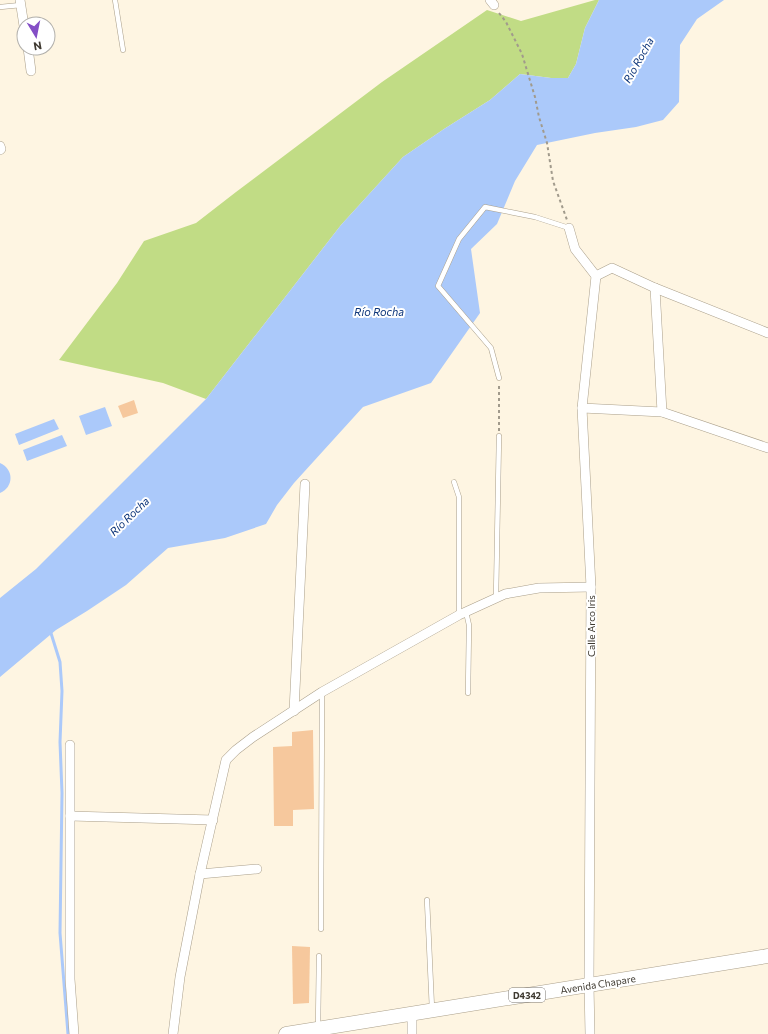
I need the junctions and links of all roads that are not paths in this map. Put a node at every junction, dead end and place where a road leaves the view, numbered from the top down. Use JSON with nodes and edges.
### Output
{"nodes":[{"id":1,"x":115,"y":0,"type":"edge"},
{"id":2,"x":20,"y":2,"type":"edge"},
{"id":3,"x":0,"y":7,"type":"edge"},
{"id":4,"x":22,"y":16,"type":"edge"},
{"id":5,"x":123,"y":50,"type":"dead end"},
{"id":6,"x":29,"y":56,"type":"edge"},
{"id":7,"x":31,"y":71,"type":"dead end"},
{"id":8,"x":569,"y":228,"type":"joint"},
{"id":9,"x":596,"y":276,"type":"junction"},
{"id":10,"x":655,"y":288,"type":"junction"},
{"id":11,"x":768,"y":333,"type":"edge"},
{"id":12,"x":500,"y":378,"type":"road end"},
{"id":13,"x":582,"y":408,"type":"junction"},
{"id":14,"x":662,"y":412,"type":"junction"},
{"id":15,"x":499,"y":436,"type":"road end"},
{"id":16,"x":768,"y":448,"type":"edge"},
{"id":17,"x":454,"y":482,"type":"dead end"},
{"id":18,"x":305,"y":484,"type":"dead end"},
{"id":19,"x":591,"y":587,"type":"junction"},
{"id":20,"x":496,"y":598,"type":"junction"},
{"id":21,"x":462,"y":614,"type":"junction"},
{"id":22,"x":322,"y":692,"type":"junction"},
{"id":23,"x":468,"y":693,"type":"dead end"},
{"id":24,"x":294,"y":711,"type":"junction"},
{"id":25,"x":70,"y":745,"type":"dead end"},
{"id":26,"x":70,"y":816,"type":"junction"},
{"id":27,"x":212,"y":820,"type":"junction"},
{"id":28,"x":257,"y":869,"type":"dead end"},
{"id":29,"x":200,"y":874,"type":"junction"},
{"id":30,"x":427,"y":900,"type":"dead end"},
{"id":31,"x":321,"y":929,"type":"dead end"},
{"id":32,"x":319,"y":956,"type":"dead end"},
{"id":33,"x":768,"y":956,"type":"edge"},
{"id":34,"x":589,"y":985,"type":"junction"},
{"id":35,"x":432,"y":1010,"type":"junction"},
{"id":36,"x":412,"y":1014,"type":"junction"},
{"id":37,"x":318,"y":1029,"type":"junction"},
{"id":38,"x":74,"y":1034,"type":"edge"},
{"id":39,"x":173,"y":1034,"type":"edge"},
{"id":40,"x":286,"y":1034,"type":"edge"},
{"id":41,"x":412,"y":1034,"type":"edge"},
{"id":42,"x":590,"y":1034,"type":"edge"}],
"edges":[{"from":1,"to":5,"type":"lane"},
{"from":2,"to":3,"type":"lane"},
{"from":2,"to":4,"type":"street"},
{"from":6,"to":7,"type":"street"},
{"from":8,"to":9,"type":"street"},
{"from":8,"to":12,"type":"lane"},
{"from":9,"to":10,"type":"street"},
{"from":9,"to":13,"type":"street","name":"Calle Arco Iris"},
{"from":10,"to":11,"type":"street"},
{"from":10,"to":14,"type":"street"},
{"from":13,"to":14,"type":"street"},
{"from":13,"to":19,"type":"street","name":"Calle Arco Iris"},
{"from":14,"to":16,"type":"street"},
{"from":15,"to":20,"type":"lane"},
{"from":17,"to":21,"type":"lane"},
{"from":18,"to":24,"type":"street"},
{"from":19,"to":20,"type":"street"},
{"from":19,"to":34,"type":"street","name":"Calle Arco Iris"},
{"from":20,"to":21,"type":"street"},
{"from":21,"to":22,"type":"street"},
{"from":21,"to":23,"type":"lane"},
{"from":22,"to":24,"type":"street"},
{"from":22,"to":31,"type":"lane"},
{"from":24,"to":27,"type":"street"},
{"from":25,"to":26,"type":"street"},
{"from":26,"to":27,"type":"street"},
{"from":26,"to":38,"type":"street"},
{"from":27,"to":29,"type":"street"},
{"from":28,"to":29,"type":"street"},
{"from":29,"to":39,"type":"street"},
{"from":30,"to":35,"type":"lane"},
{"from":32,"to":37,"type":"lane"},
{"from":33,"to":34,"type":"main road","name":"Avenida Chapare","number":"D4342"},
{"from":34,"to":35,"type":"main road","name":"Avenida Chapare","number":"D4342"},
{"from":34,"to":42,"type":"street","name":"Calle Arco Iris"},
{"from":35,"to":36,"type":"main road","name":"Avenida Chapare","number":"D4342"},
{"from":36,"to":37,"type":"main road","name":"Avenida Chapare","number":"D4342"},
{"from":36,"to":41,"type":"street"},
{"from":37,"to":40,"type":"main road","name":"Avenida Chapare","number":"D4342"}]}
